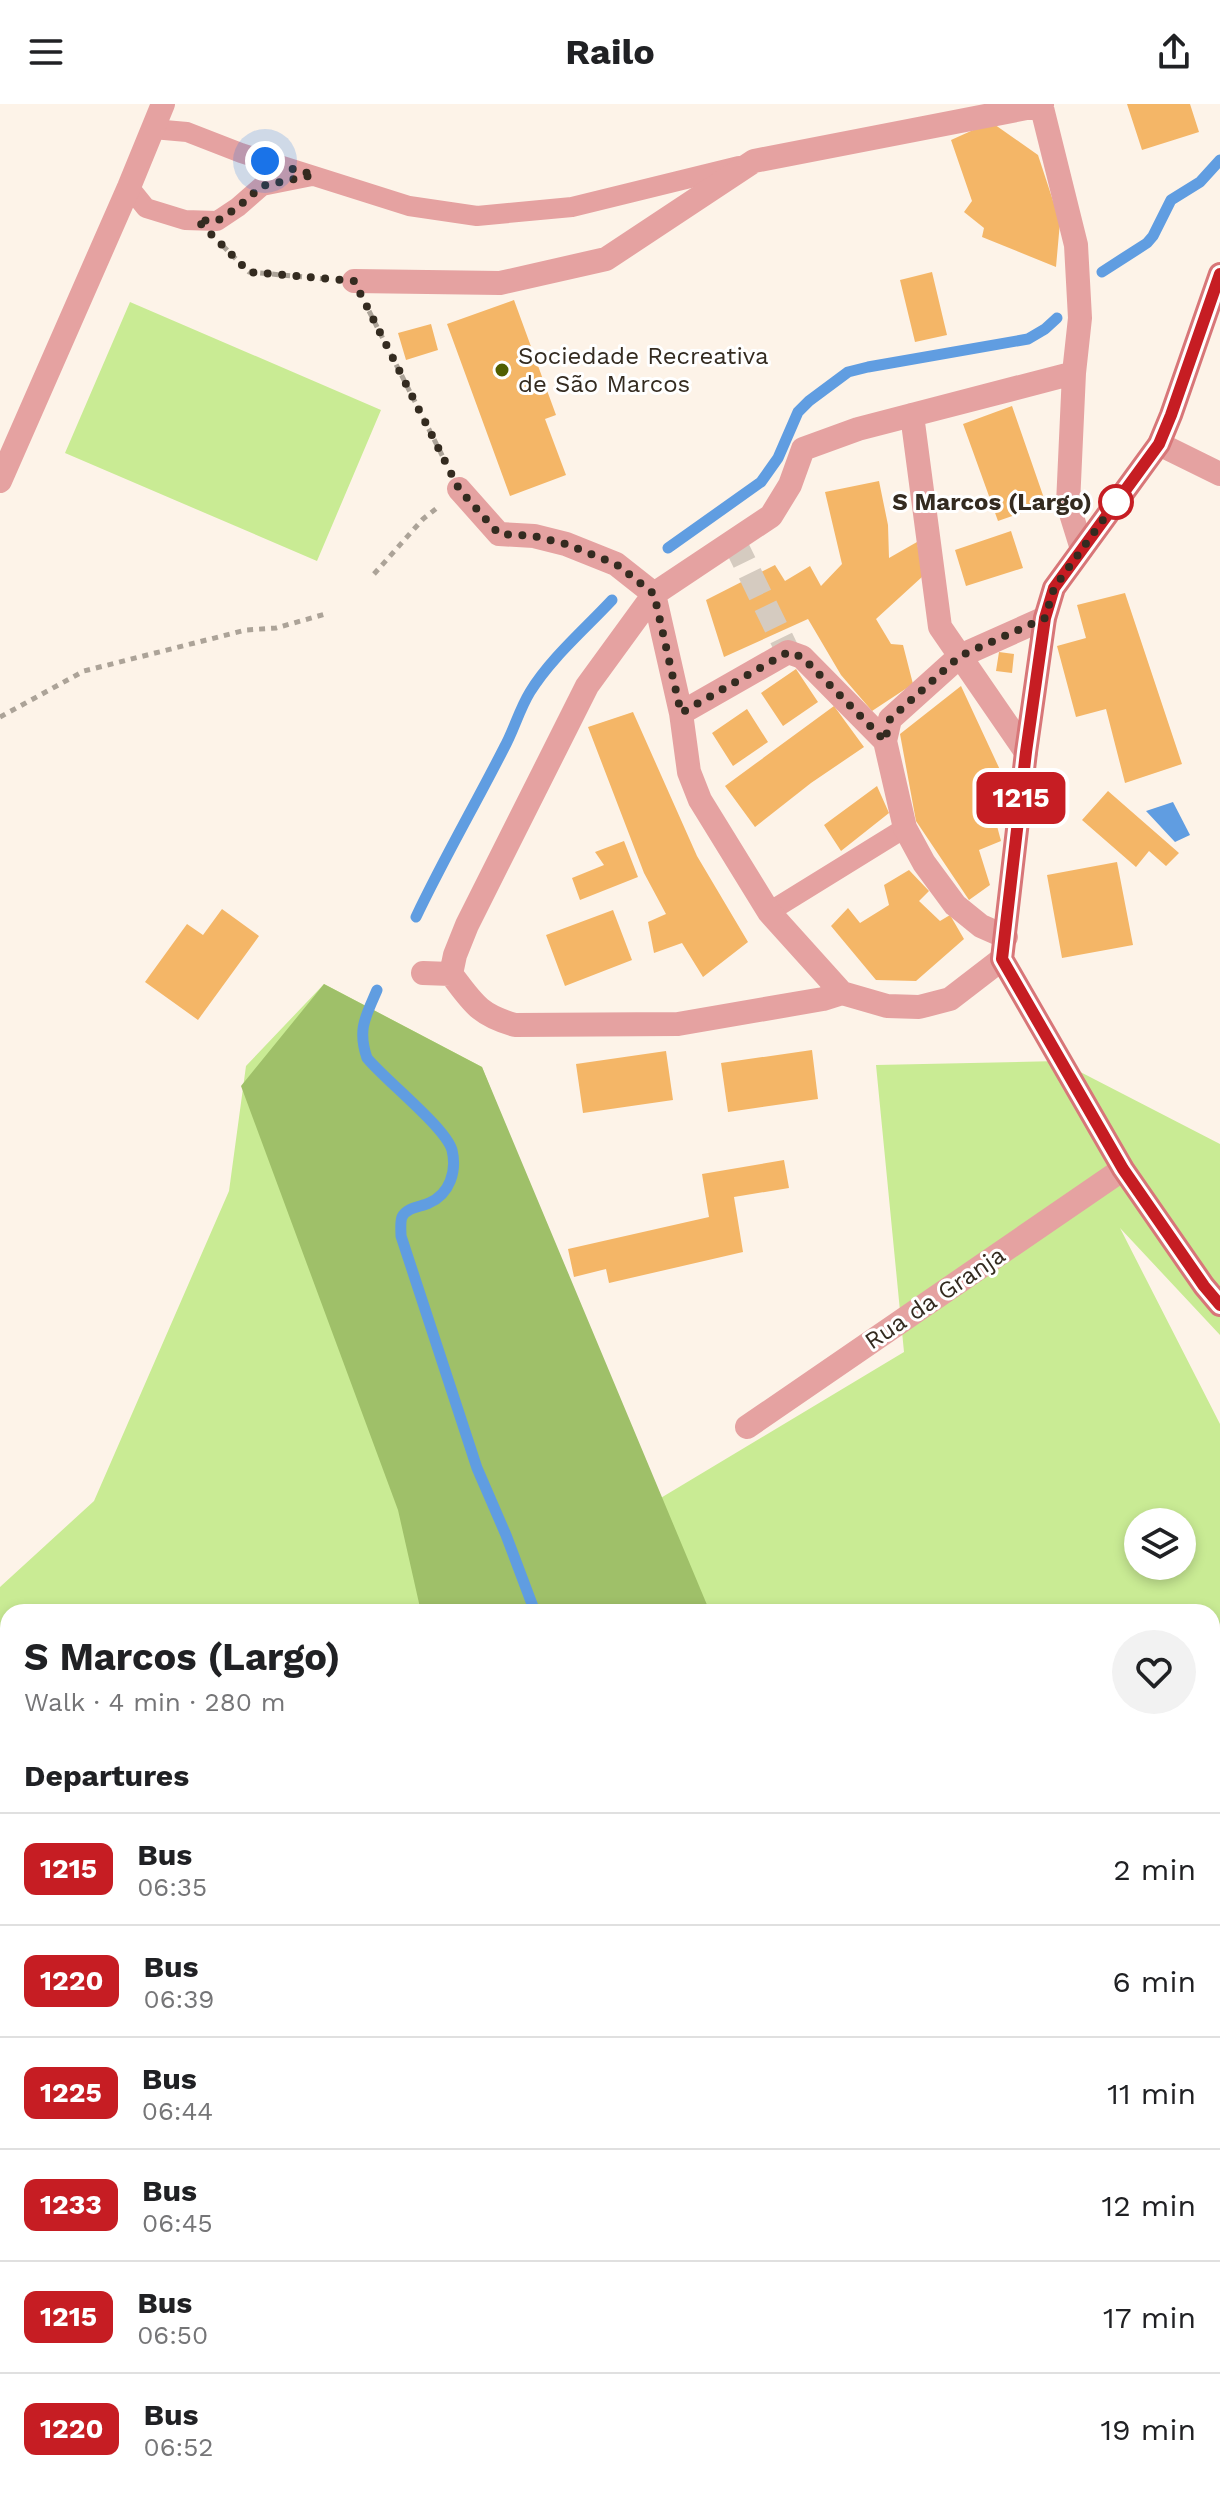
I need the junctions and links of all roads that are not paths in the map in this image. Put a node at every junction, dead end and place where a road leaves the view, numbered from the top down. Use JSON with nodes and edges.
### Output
{"nodes":[{"id":1,"x":163,"y":104,"type":"edge"},
{"id":2,"x":1042,"y":104,"type":"edge"},
{"id":3,"x":153,"y":129,"type":"junction"},
{"id":4,"x":754,"y":161,"type":"junction"},
{"id":5,"x":314,"y":175,"type":"junction"},
{"id":6,"x":129,"y":187,"type":"junction"},
{"id":7,"x":1220,"y":274,"type":"edge"},
{"id":8,"x":354,"y":281,"type":"road end"},
{"id":9,"x":1074,"y":373,"type":"junction"},
{"id":10,"x":912,"y":415,"type":"junction"},
{"id":11,"x":1159,"y":444,"type":"junction"},
{"id":12,"x":1220,"y":474,"type":"edge"},
{"id":13,"x":0,"y":481,"type":"edge"},
{"id":14,"x":459,"y":489,"type":"road end"},
{"id":15,"x":1082,"y":549,"type":"junction"},
{"id":16,"x":654,"y":594,"type":"junction"},
{"id":17,"x":1045,"y":618,"type":"junction"},
{"id":18,"x":960,"y":656,"type":"junction"},
{"id":19,"x":681,"y":713,"type":"junction"},
{"id":20,"x":885,"y":741,"type":"junction"},
{"id":21,"x":1026,"y":752,"type":"junction"},
{"id":22,"x":905,"y":828,"type":"junction"},
{"id":23,"x":769,"y":912,"type":"junction"},
{"id":24,"x":1004,"y":948,"type":"junction"},
{"id":25,"x":423,"y":973,"type":"dead end"},
{"id":26,"x":451,"y":974,"type":"junction"},
{"id":27,"x":842,"y":993,"type":"junction"},
{"id":28,"x":1123,"y":1169,"type":"junction"},
{"id":29,"x":1220,"y":1305,"type":"edge"},
{"id":30,"x":747,"y":1427,"type":"dead end"}],
"edges":[{"from":1,"to":3,"type":"street"},
{"from":2,"to":4,"type":"street"},
{"from":2,"to":9,"type":"street"},
{"from":3,"to":5,"type":"lane"},
{"from":3,"to":6,"type":"street"},
{"from":4,"to":5,"type":"lane"},
{"from":4,"to":8,"type":"street"},
{"from":5,"to":6,"type":"lane"},
{"from":6,"to":13,"type":"street"},
{"from":7,"to":11,"type":"street"},
{"from":9,"to":10,"type":"street"},
{"from":9,"to":15,"type":"street"},
{"from":10,"to":16,"type":"street"},
{"from":10,"to":18,"type":"street"},
{"from":11,"to":12,"type":"street"},
{"from":11,"to":15,"type":"street"},
{"from":14,"to":16,"type":"street"},
{"from":15,"to":17,"type":"street"},
{"from":16,"to":19,"type":"street"},
{"from":16,"to":26,"type":"street"},
{"from":17,"to":18,"type":"street"},
{"from":17,"to":21,"type":"street"},
{"from":18,"to":20,"type":"street"},
{"from":18,"to":21,"type":"street"},
{"from":19,"to":20,"type":"street"},
{"from":19,"to":23,"type":"street"},
{"from":20,"to":22,"type":"street"},
{"from":21,"to":24,"type":"street"},
{"from":22,"to":23,"type":"lane"},
{"from":22,"to":24,"type":"street"},
{"from":23,"to":27,"type":"street"},
{"from":24,"to":27,"type":"street"},
{"from":24,"to":28,"type":"street"},
{"from":25,"to":26,"type":"street"},
{"from":26,"to":27,"type":"street"},
{"from":28,"to":29,"type":"street"},
{"from":28,"to":30,"type":"street","name":"Rua da Granja"}]}
